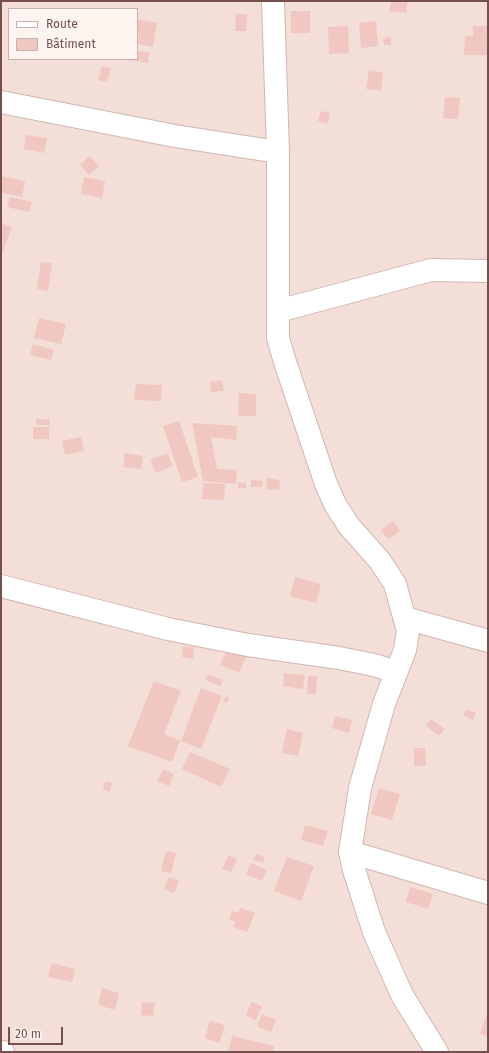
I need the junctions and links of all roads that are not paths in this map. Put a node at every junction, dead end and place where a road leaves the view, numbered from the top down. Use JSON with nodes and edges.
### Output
{"nodes":[{"id":1,"x":273,"y":1,"type":"edge"},
{"id":2,"x":1,"y":102,"type":"edge"},
{"id":3,"x":278,"y":152,"type":"junction"},
{"id":4,"x":488,"y":271,"type":"edge"},
{"id":5,"x":278,"y":311,"type":"junction"},
{"id":6,"x":1,"y":586,"type":"edge"},
{"id":7,"x":405,"y":618,"type":"junction"},
{"id":8,"x":488,"y":641,"type":"edge"},
{"id":9,"x":396,"y":672,"type":"junction"},
{"id":10,"x":350,"y":852,"type":"junction"},
{"id":11,"x":488,"y":893,"type":"edge"},
{"id":12,"x":437,"y":1052,"type":"edge"}],
"edges":[{"from":1,"to":3,"type":"street"},
{"from":2,"to":3,"type":"street"},
{"from":3,"to":5,"type":"street"},
{"from":4,"to":5,"type":"street"},
{"from":5,"to":7,"type":"street"},
{"from":6,"to":9,"type":"street"},
{"from":7,"to":8,"type":"street"},
{"from":7,"to":9,"type":"street"},
{"from":9,"to":10,"type":"street"},
{"from":10,"to":11,"type":"street"},
{"from":10,"to":12,"type":"street"}]}
